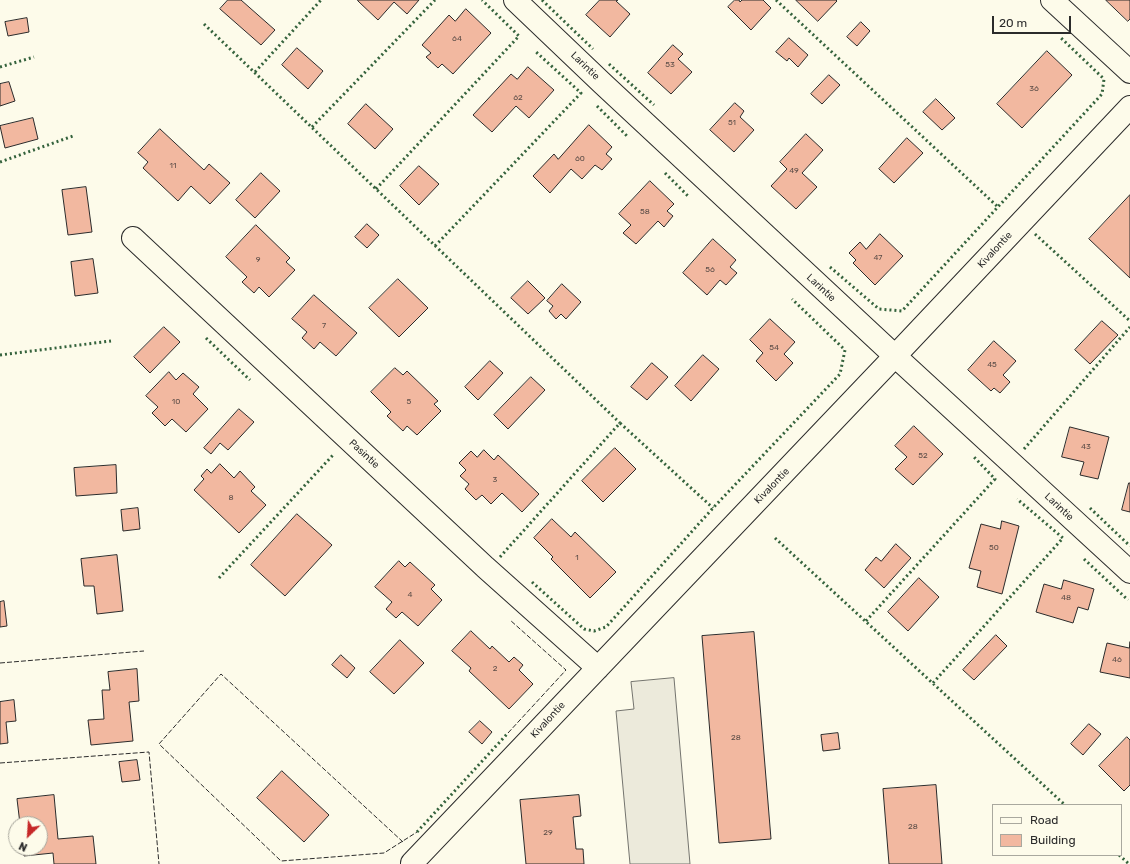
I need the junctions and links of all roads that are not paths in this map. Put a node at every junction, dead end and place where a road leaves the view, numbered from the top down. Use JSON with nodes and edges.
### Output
{"nodes":[{"id":1,"x":515,"y":0,"type":"edge"},
{"id":2,"x":1052,"y":0,"type":"edge"},
{"id":3,"x":1130,"y":72,"type":"edge"},
{"id":4,"x":1130,"y":107,"type":"edge"},
{"id":5,"x":133,"y":238,"type":"dead end"},
{"id":6,"x":895,"y":356,"type":"junction"},
{"id":7,"x":1130,"y":572,"type":"edge"},
{"id":8,"x":598,"y":668,"type":"junction"},
{"id":9,"x":412,"y":863,"type":"dead end"}],
"edges":[{"from":1,"to":6,"type":"street","name":"Larintie"},
{"from":2,"to":3,"type":"street"},
{"from":4,"to":6,"type":"street","name":"Kivalontie"},
{"from":5,"to":8,"type":"street","name":"Pasintie"},
{"from":6,"to":7,"type":"street","name":"Larintie"},
{"from":6,"to":8,"type":"street","name":"Kivalontie"},
{"from":8,"to":9,"type":"street","name":"Kivalontie"}]}
